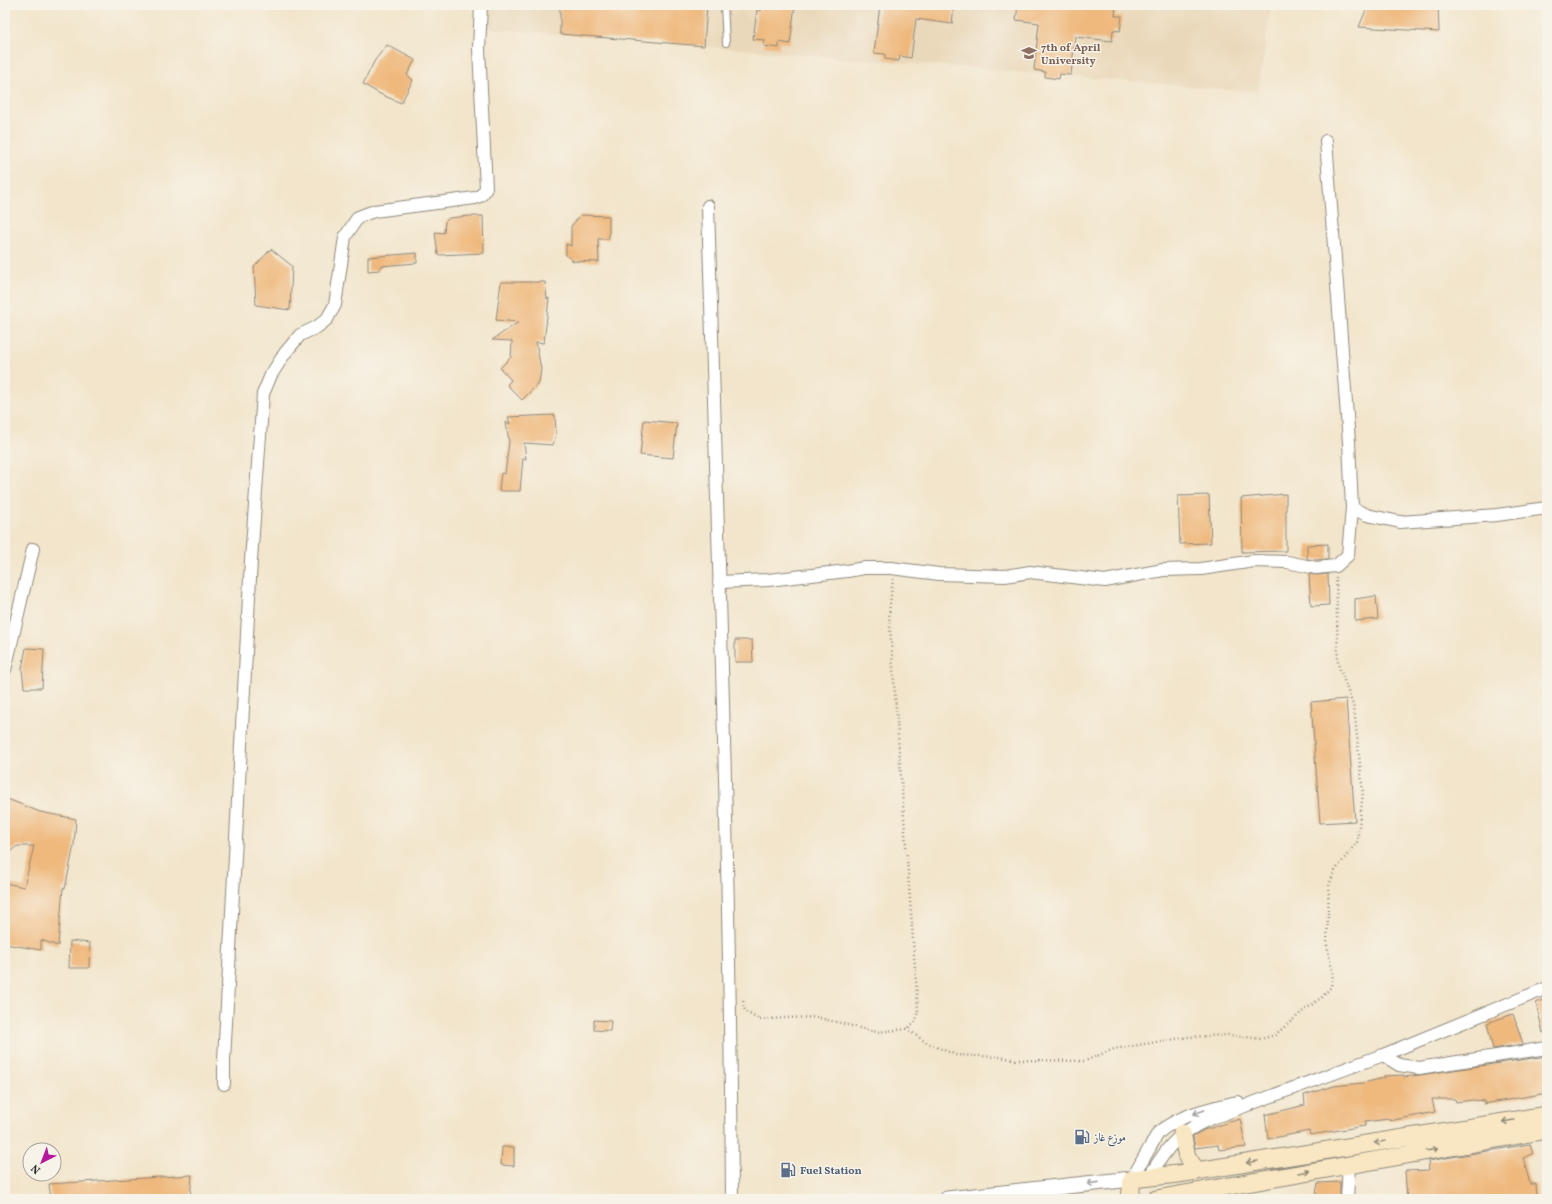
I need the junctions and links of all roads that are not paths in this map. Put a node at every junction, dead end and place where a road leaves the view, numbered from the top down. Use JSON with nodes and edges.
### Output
{"nodes":[{"id":1,"x":480,"y":5,"type":"edge"},
{"id":2,"x":724,"y":5,"type":"edge"},
{"id":3,"x":726,"y":43,"type":"dead end"},
{"id":4,"x":1326,"y":141,"type":"dead end"},
{"id":5,"x":708,"y":206,"type":"dead end"},
{"id":6,"x":1352,"y":508,"type":"junction"},
{"id":7,"x":1547,"y":508,"type":"edge"},
{"id":8,"x":33,"y":549,"type":"dead end"},
{"id":9,"x":719,"y":582,"type":"junction"},
{"id":10,"x":5,"y":670,"type":"edge"},
{"id":11,"x":1547,"y":988,"type":"edge"},
{"id":12,"x":1547,"y":1048,"type":"edge"},
{"id":13,"x":1383,"y":1055,"type":"junction"},
{"id":14,"x":224,"y":1084,"type":"dead end"},
{"id":15,"x":1278,"y":1094,"type":"junction"},
{"id":16,"x":1547,"y":1115,"type":"edge"},
{"id":17,"x":1547,"y":1130,"type":"edge"},
{"id":18,"x":1182,"y":1133,"type":"junction"},
{"id":19,"x":1349,"y":1164,"type":"junction"},
{"id":20,"x":1198,"y":1171,"type":"junction"},
{"id":21,"x":1149,"y":1177,"type":"junction"},
{"id":22,"x":1132,"y":1179,"type":"junction"},
{"id":23,"x":732,"y":1199,"type":"edge"},
{"id":24,"x":947,"y":1199,"type":"edge"},
{"id":25,"x":1130,"y":1199,"type":"edge"},
{"id":26,"x":1147,"y":1199,"type":"edge"},
{"id":27,"x":1156,"y":1199,"type":"edge"},
{"id":28,"x":1347,"y":1199,"type":"edge"}],
"edges":[{"from":1,"to":14,"type":"street"},
{"from":2,"to":3,"type":"lane"},
{"from":4,"to":6,"type":"street"},
{"from":5,"to":9,"type":"street"},
{"from":6,"to":7,"type":"street"},
{"from":6,"to":9,"type":"street"},
{"from":8,"to":10,"type":"street"},
{"from":9,"to":23,"type":"street"},
{"from":11,"to":13,"type":"street"},
{"from":12,"to":13,"type":"street"},
{"from":13,"to":15,"type":"street"},
{"from":15,"to":18,"type":"street"},
{"from":15,"to":22,"type":"street","one_way":true},
{"from":16,"to":20,"type":"main road","one_way":true},
{"from":19,"to":17,"type":"main road","one_way":true},
{"from":18,"to":20,"type":"main road"},
{"from":18,"to":21,"type":"street"},
{"from":27,"to":19,"type":"main road","one_way":true},
{"from":19,"to":28,"type":"street"},
{"from":20,"to":21,"type":"main road"},
{"from":21,"to":22,"type":"main road"},
{"from":21,"to":26,"type":"main road"},
{"from":22,"to":24,"type":"street","one_way":true},
{"from":22,"to":25,"type":"main road"}]}
